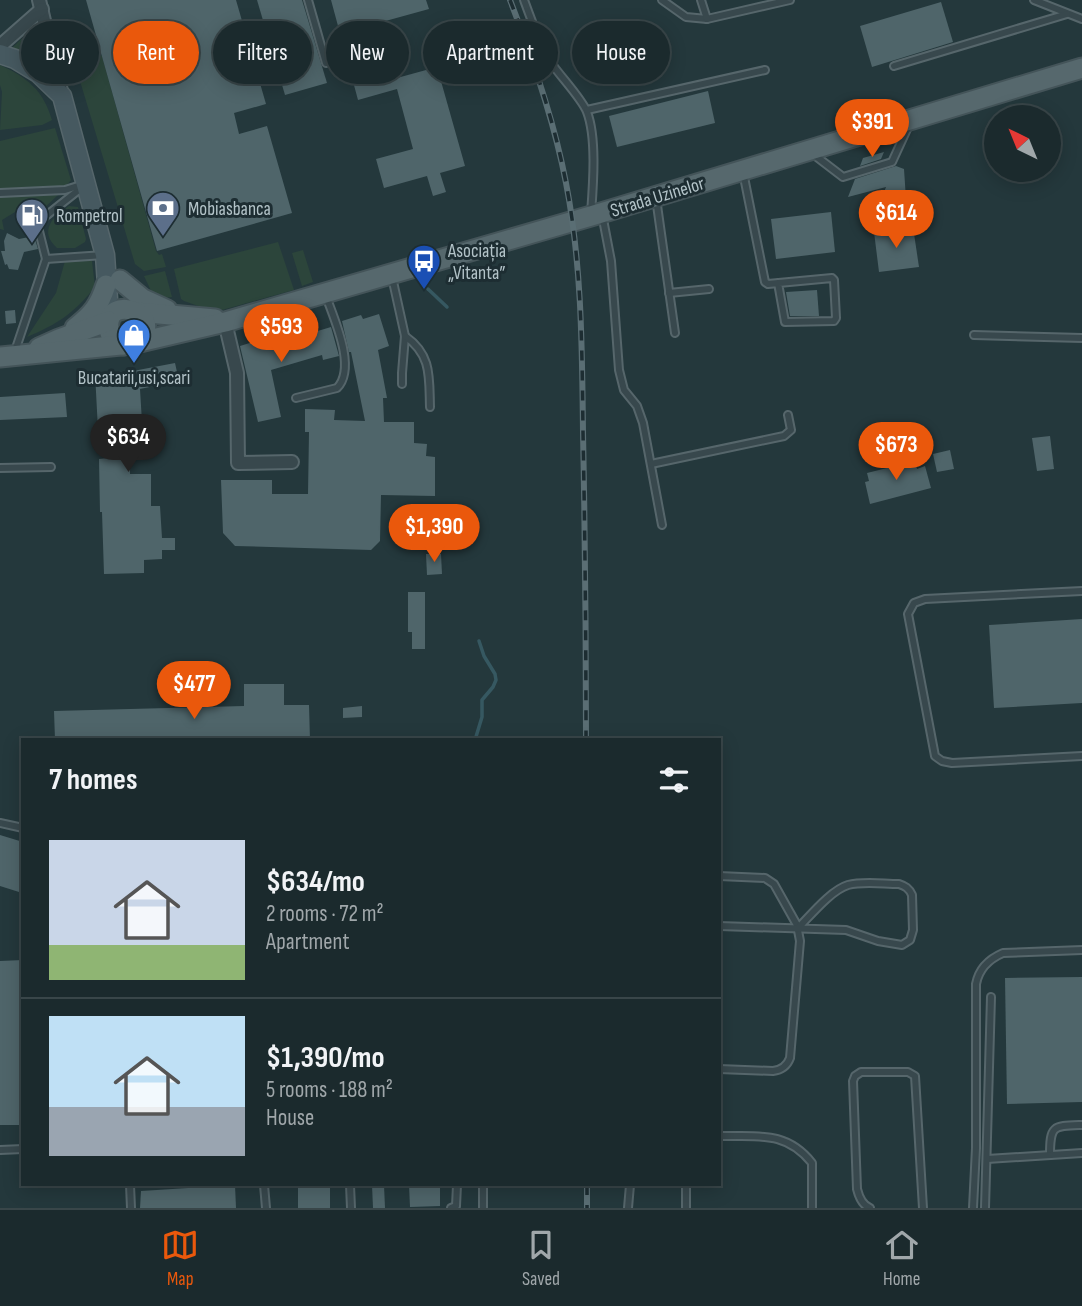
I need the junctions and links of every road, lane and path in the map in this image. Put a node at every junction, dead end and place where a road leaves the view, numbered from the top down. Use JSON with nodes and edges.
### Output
{"nodes":[{"id":1,"x":308,"y":0,"type":"edge"},
{"id":2,"x":524,"y":0,"type":"edge"},
{"id":3,"x":662,"y":0,"type":"edge"},
{"id":4,"x":701,"y":0,"type":"edge"},
{"id":5,"x":790,"y":0,"type":"edge"},
{"id":6,"x":1034,"y":0,"type":"edge"},
{"id":7,"x":41,"y":5,"type":"edge"},
{"id":8,"x":1068,"y":14,"type":"junction"},
{"id":9,"x":707,"y":19,"type":"junction"},
{"id":10,"x":1082,"y":19,"type":"edge"},
{"id":11,"x":0,"y":46,"type":"edge"},
{"id":12,"x":0,"y":54,"type":"edge"},
{"id":13,"x":326,"y":63,"type":"dead end"},
{"id":14,"x":894,"y":66,"type":"dead end"},
{"id":15,"x":1082,"y":68,"type":"edge"},
{"id":16,"x":765,"y":70,"type":"dead end"},
{"id":17,"x":62,"y":96,"type":"junction"},
{"id":18,"x":587,"y":110,"type":"junction"},
{"id":19,"x":912,"y":118,"type":"junction"},
{"id":20,"x":809,"y":151,"type":"junction"},
{"id":21,"x":743,"y":170,"type":"junction"},
{"id":22,"x":86,"y":184,"type":"junction"},
{"id":23,"x":0,"y":192,"type":"edge"},
{"id":24,"x":655,"y":197,"type":"junction"},
{"id":25,"x":596,"y":214,"type":"junction"},
{"id":26,"x":105,"y":255,"type":"junction"},
{"id":27,"x":46,"y":259,"type":"junction"},
{"id":28,"x":391,"y":275,"type":"junction"},
{"id":29,"x":113,"y":282,"type":"junction"},
{"id":30,"x":778,"y":283,"type":"junction"},
{"id":31,"x":709,"y":289,"type":"dead end"},
{"id":32,"x":669,"y":293,"type":"junction"},
{"id":33,"x":325,"y":294,"type":"junction"},
{"id":34,"x":134,"y":311,"type":"junction"},
{"id":35,"x":181,"y":315,"type":"junction"},
{"id":36,"x":110,"y":319,"type":"junction"},
{"id":37,"x":227,"y":321,"type":"junction"},
{"id":38,"x":675,"y":333,"type":"dead end"},
{"id":39,"x":974,"y":335,"type":"dead end"},
{"id":40,"x":405,"y":336,"type":"junction"},
{"id":41,"x":1082,"y":338,"type":"edge"},
{"id":42,"x":59,"y":339,"type":"junction"},
{"id":43,"x":129,"y":344,"type":"junction"},
{"id":44,"x":12,"y":356,"type":"edge"},
{"id":45,"x":402,"y":384,"type":"dead end"},
{"id":46,"x":296,"y":398,"type":"dead end"},
{"id":47,"x":430,"y":407,"type":"dead end"},
{"id":48,"x":789,"y":415,"type":"dead end"},
{"id":49,"x":292,"y":462,"type":"dead end"},
{"id":50,"x":651,"y":464,"type":"junction"},
{"id":51,"x":51,"y":467,"type":"dead end"},
{"id":52,"x":0,"y":468,"type":"edge"},
{"id":53,"x":662,"y":525,"type":"dead end"},
{"id":54,"x":1082,"y":591,"type":"edge"},
{"id":55,"x":1082,"y":756,"type":"edge"},
{"id":56,"x":0,"y":823,"type":"edge"},
{"id":57,"x":21,"y":828,"type":"edge"},
{"id":58,"x":721,"y":876,"type":"edge"},
{"id":59,"x":721,"y":926,"type":"edge"},
{"id":60,"x":797,"y":929,"type":"junction"},
{"id":61,"x":1082,"y":950,"type":"edge"},
{"id":62,"x":991,"y":998,"type":"dead end"},
{"id":63,"x":721,"y":1069,"type":"edge"},
{"id":64,"x":1082,"y":1125,"type":"edge"},
{"id":65,"x":721,"y":1136,"type":"edge"},
{"id":66,"x":21,"y":1149,"type":"edge"},
{"id":67,"x":0,"y":1150,"type":"edge"},
{"id":68,"x":1082,"y":1153,"type":"edge"},
{"id":69,"x":1050,"y":1155,"type":"junction"},
{"id":70,"x":987,"y":1159,"type":"junction"},
{"id":71,"x":130,"y":1186,"type":"edge"},
{"id":72,"x":264,"y":1186,"type":"edge"},
{"id":73,"x":350,"y":1186,"type":"edge"},
{"id":74,"x":457,"y":1186,"type":"edge"},
{"id":75,"x":483,"y":1186,"type":"edge"},
{"id":76,"x":630,"y":1186,"type":"edge"},
{"id":77,"x":687,"y":1186,"type":"edge"},
{"id":78,"x":131,"y":1208,"type":"edge"},
{"id":79,"x":266,"y":1208,"type":"edge"},
{"id":80,"x":351,"y":1208,"type":"edge"},
{"id":81,"x":451,"y":1208,"type":"edge"},
{"id":82,"x":483,"y":1208,"type":"edge"},
{"id":83,"x":628,"y":1208,"type":"edge"},
{"id":84,"x":686,"y":1208,"type":"edge"},
{"id":85,"x":812,"y":1208,"type":"edge"},
{"id":86,"x":870,"y":1208,"type":"edge"},
{"id":87,"x":923,"y":1208,"type":"edge"},
{"id":88,"x":972,"y":1208,"type":"edge"},
{"id":89,"x":985,"y":1208,"type":"edge"}],
"edges":[{"from":1,"to":13,"type":"lane"},
{"from":2,"to":18,"type":"lane"},
{"from":3,"to":9,"type":"lane"},
{"from":4,"to":9,"type":"lane"},
{"from":5,"to":9,"type":"lane"},
{"from":6,"to":8,"type":"lane"},
{"from":7,"to":11,"type":"street"},
{"from":7,"to":17,"type":"street"},
{"from":8,"to":10,"type":"lane"},
{"from":8,"to":14,"type":"lane"},
{"from":12,"to":17,"type":"main road"},
{"from":15,"to":19,"type":"main road","name":"Strada Uzinelor"},
{"from":16,"to":18,"type":"lane"},
{"from":17,"to":22,"type":"main road"},
{"from":18,"to":25,"type":"lane"},
{"from":19,"to":20,"type":"main road","name":"Strada Uzinelor"},
{"from":19,"to":20,"type":"lane"},
{"from":20,"to":21,"type":"main road","name":"Strada Uzinelor"},
{"from":21,"to":24,"type":"main road","name":"Strada Uzinelor"},
{"from":21,"to":30,"type":"lane"},
{"from":22,"to":23,"type":"lane"},
{"from":22,"to":26,"type":"main road"},
{"from":22,"to":27,"type":"lane"},
{"from":24,"to":25,"type":"main road","name":"Strada Uzinelor"},
{"from":24,"to":32,"type":"lane"},
{"from":25,"to":28,"type":"main road","name":"Strada Uzinelor"},
{"from":25,"to":50,"type":"lane"},
{"from":26,"to":27,"type":"lane"},
{"from":26,"to":29,"type":"main road"},
{"from":27,"to":44,"type":"lane"},
{"from":28,"to":33,"type":"main road","name":"Strada Uzinelor"},
{"from":28,"to":40,"type":"lane"},
{"from":29,"to":34,"type":"main road"},
{"from":29,"to":35,"type":"main road"},
{"from":29,"to":36,"type":"main road"},
{"from":29,"to":42,"type":"main road"},
{"from":30,"to":30,"type":"lane"},
{"from":31,"to":32,"type":"lane"},
{"from":32,"to":38,"type":"lane"},
{"from":33,"to":37,"type":"main road","name":"Strada Uzinelor"},
{"from":33,"to":46,"type":"lane"},
{"from":34,"to":35,"type":"main road","name":"Strada Uzinelor"},
{"from":34,"to":36,"type":"main road"},
{"from":34,"to":43,"type":"main road"},
{"from":35,"to":37,"type":"main road","name":"Strada Uzinelor"},
{"from":36,"to":42,"type":"main road"},
{"from":36,"to":43,"type":"main road"},
{"from":37,"to":43,"type":"main road","name":"Strada Uzinelor"},
{"from":37,"to":49,"type":"street"},
{"from":39,"to":41,"type":"lane"},
{"from":40,"to":45,"type":"lane"},
{"from":40,"to":47,"type":"lane"},
{"from":42,"to":44,"type":"main road"},
{"from":43,"to":44,"type":"main road","name":"Strada Uzinelor"},
{"from":48,"to":50,"type":"lane"},
{"from":50,"to":53,"type":"lane"},
{"from":51,"to":52,"type":"lane"},
{"from":54,"to":55,"type":"lane"},
{"from":56,"to":57,"type":"lane"},
{"from":58,"to":60,"type":"lane"},
{"from":59,"to":60,"type":"lane"},
{"from":60,"to":60,"type":"lane"},
{"from":60,"to":63,"type":"lane"},
{"from":61,"to":88,"type":"lane"},
{"from":62,"to":70,"type":"lane"},
{"from":64,"to":69,"type":"lane"},
{"from":65,"to":85,"type":"lane"},
{"from":66,"to":67,"type":"lane"},
{"from":68,"to":69,"type":"lane"},
{"from":69,"to":70,"type":"lane"},
{"from":70,"to":89,"type":"lane"},
{"from":71,"to":78,"type":"lane"},
{"from":72,"to":79,"type":"lane"},
{"from":73,"to":80,"type":"lane"},
{"from":74,"to":81,"type":"lane"},
{"from":75,"to":82,"type":"lane"},
{"from":76,"to":83,"type":"lane"},
{"from":77,"to":84,"type":"lane"},
{"from":86,"to":87,"type":"lane"}]}
